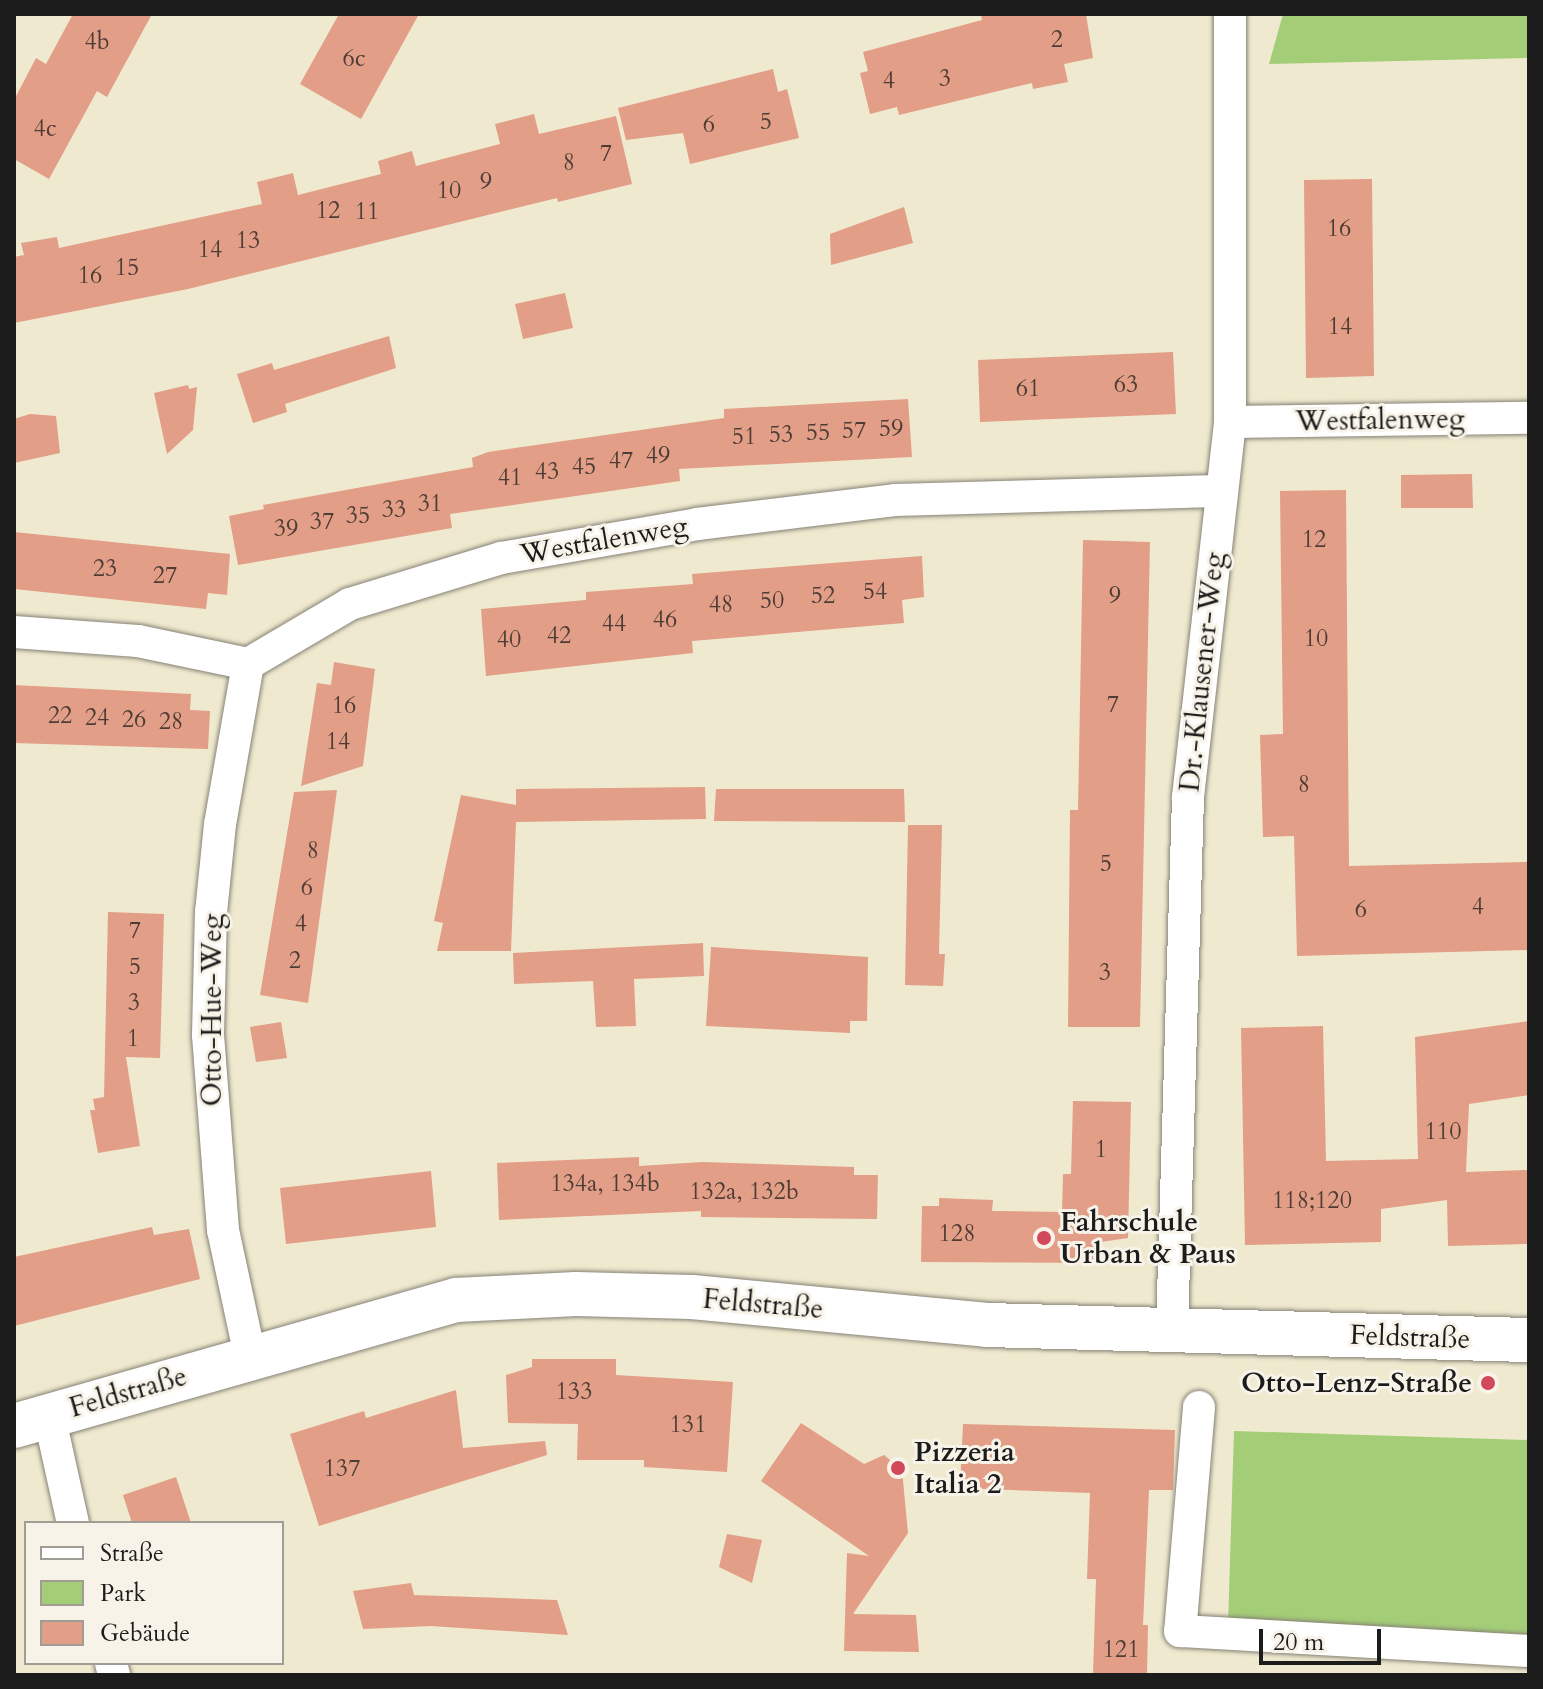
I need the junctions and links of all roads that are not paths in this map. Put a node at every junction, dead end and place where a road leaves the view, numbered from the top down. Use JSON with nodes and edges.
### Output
{"nodes":[{"id":1,"x":1230,"y":14,"type":"edge"},
{"id":2,"x":1249,"y":14,"type":"edge"},
{"id":3,"x":1229,"y":50,"type":"junction"},
{"id":4,"x":1529,"y":418,"type":"edge"},
{"id":5,"x":1230,"y":422,"type":"junction"},
{"id":6,"x":1220,"y":491,"type":"junction"},
{"id":7,"x":14,"y":632,"type":"edge"},
{"id":8,"x":248,"y":664,"type":"junction"},
{"id":9,"x":1172,"y":1330,"type":"junction"},
{"id":10,"x":1529,"y":1340,"type":"edge"},
{"id":11,"x":250,"y":1356,"type":"junction"},
{"id":12,"x":1199,"y":1407,"type":"dead end"},
{"id":13,"x":32,"y":1420,"type":"edge"},
{"id":14,"x":72,"y":1521,"type":"edge"},
{"id":15,"x":1529,"y":1651,"type":"edge"}],
"edges":[{"from":1,"to":3,"type":"street","name":"Dr.-Klausener-Weg"},
{"from":2,"to":3,"type":"street"},
{"from":3,"to":5,"type":"street","name":"Dr.-Klausener-Weg"},
{"from":4,"to":5,"type":"street","name":"Westfalenweg"},
{"from":5,"to":6,"type":"street","name":"Dr.-Klausener-Weg"},
{"from":6,"to":8,"type":"street","name":"Westfalenweg"},
{"from":6,"to":9,"type":"street","name":"Dr.-Klausener-Weg"},
{"from":7,"to":8,"type":"street"},
{"from":8,"to":11,"type":"street","name":"Otto-Hue-Weg"},
{"from":9,"to":10,"type":"main road","name":"Feldstraße"},
{"from":9,"to":11,"type":"main road","name":"Feldstraße"},
{"from":11,"to":13,"type":"main road","name":"Feldstraße"},
{"from":12,"to":15,"type":"street"},
{"from":13,"to":14,"type":"street"}]}
